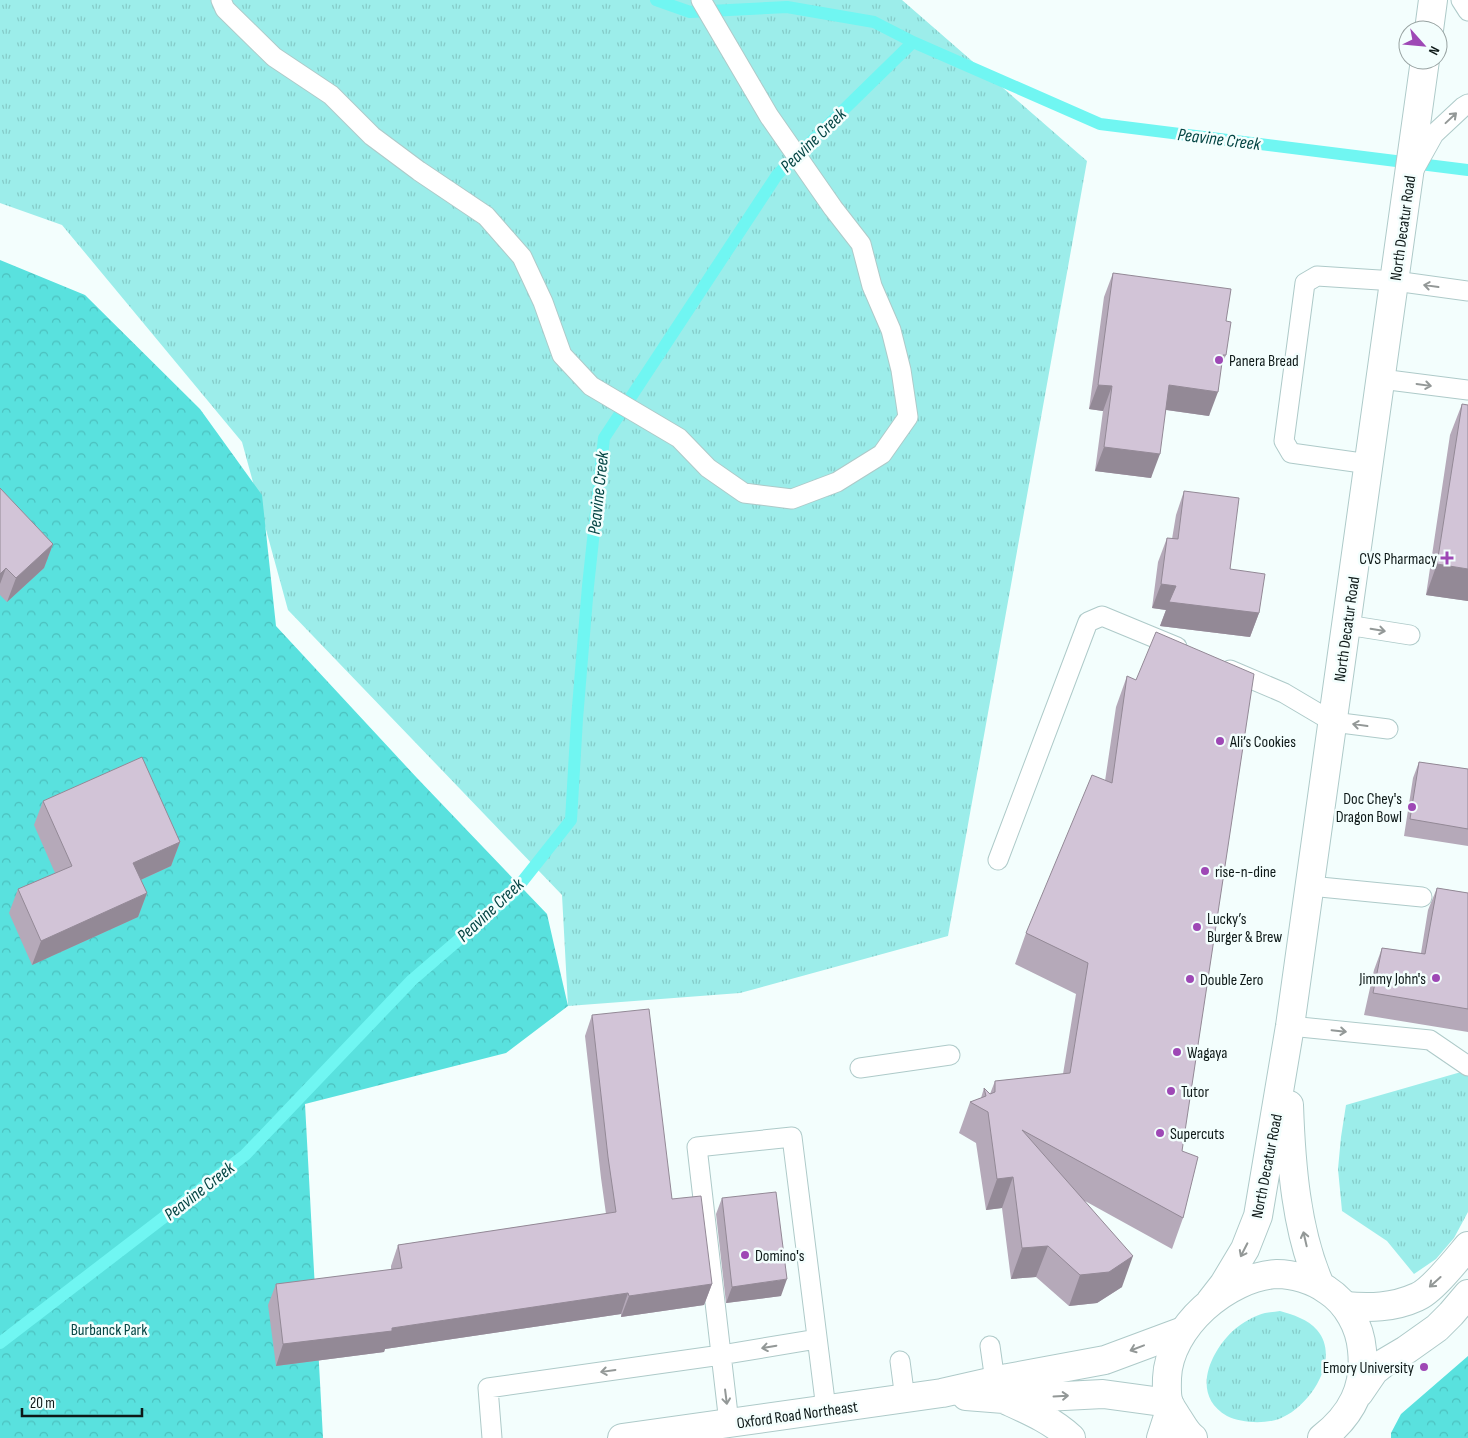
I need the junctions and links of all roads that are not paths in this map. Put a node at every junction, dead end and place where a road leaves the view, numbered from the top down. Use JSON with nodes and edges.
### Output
{"nodes":[{"id":1,"x":221,"y":0,"type":"edge"},
{"id":2,"x":702,"y":0,"type":"edge"},
{"id":3,"x":1434,"y":0,"type":"edge"},
{"id":4,"x":1461,"y":0,"type":"edge"},
{"id":5,"x":1468,"y":11,"type":"edge"},
{"id":6,"x":1431,"y":20,"type":"edge"},
{"id":7,"x":1425,"y":70,"type":"edge"},
{"id":8,"x":1468,"y":104,"type":"edge"},
{"id":9,"x":1425,"y":133,"type":"junction"},
{"id":10,"x":1395,"y":281,"type":"junction"},
{"id":11,"x":1468,"y":291,"type":"edge"},
{"id":12,"x":1381,"y":379,"type":"junction"},
{"id":13,"x":1468,"y":390,"type":"edge"},
{"id":14,"x":1369,"y":464,"type":"junction"},
{"id":15,"x":1346,"y":625,"type":"junction"},
{"id":16,"x":1410,"y":635,"type":"dead end"},
{"id":17,"x":1193,"y":654,"type":"edge"},
{"id":18,"x":1211,"y":662,"type":"edge"},
{"id":19,"x":1333,"y":722,"type":"junction"},
{"id":20,"x":1388,"y":729,"type":"dead end"},
{"id":21,"x":998,"y":860,"type":"dead end"},
{"id":22,"x":1310,"y":886,"type":"junction"},
{"id":23,"x":1422,"y":897,"type":"dead end"},
{"id":24,"x":1289,"y":1037,"type":"junction"},
{"id":25,"x":950,"y":1055,"type":"dead end"},
{"id":26,"x":1468,"y":1066,"type":"edge"},
{"id":27,"x":860,"y":1068,"type":"dead end"},
{"id":28,"x":1468,"y":1246,"type":"edge"},
{"id":29,"x":1320,"y":1285,"type":"junction"},
{"id":30,"x":1468,"y":1294,"type":"edge"},
{"id":31,"x":1210,"y":1302,"type":"junction"},
{"id":32,"x":1345,"y":1306,"type":"junction"},
{"id":33,"x":1183,"y":1330,"type":"junction"},
{"id":34,"x":817,"y":1339,"type":"junction"},
{"id":35,"x":990,"y":1346,"type":"dead end"},
{"id":36,"x":721,"y":1355,"type":"junction"},
{"id":37,"x":900,"y":1360,"type":"dead end"},
{"id":38,"x":1000,"y":1390,"type":"junction"},
{"id":39,"x":1360,"y":1392,"type":"junction"},
{"id":40,"x":905,"y":1399,"type":"junction"},
{"id":41,"x":1170,"y":1405,"type":"junction"},
{"id":42,"x":826,"y":1409,"type":"junction"},
{"id":43,"x":729,"y":1423,"type":"junction"},
{"id":44,"x":492,"y":1438,"type":"edge"},
{"id":45,"x":622,"y":1438,"type":"edge"},
{"id":46,"x":1071,"y":1438,"type":"edge"},
{"id":47,"x":1162,"y":1438,"type":"edge"},
{"id":48,"x":1193,"y":1438,"type":"edge"},
{"id":49,"x":1322,"y":1438,"type":"edge"}],
"edges":[{"from":1,"to":2,"type":"lane"},
{"from":3,"to":6,"type":"main road"},
{"from":4,"to":5,"type":"lane"},
{"from":7,"to":9,"type":"main road","name":"North Decatur Road"},
{"from":9,"to":8,"type":"lane","one_way":true},
{"from":9,"to":10,"type":"main road","name":"North Decatur Road"},
{"from":11,"to":10,"type":"lane","one_way":true},
{"from":10,"to":12,"type":"main road","name":"North Decatur Road"},
{"from":10,"to":14,"type":"lane"},
{"from":12,"to":13,"type":"lane","one_way":true},
{"from":12,"to":14,"type":"main road","name":"North Decatur Road"},
{"from":14,"to":15,"type":"main road","name":"North Decatur Road"},
{"from":15,"to":16,"type":"lane","one_way":true},
{"from":15,"to":19,"type":"main road","name":"North Decatur Road"},
{"from":17,"to":21,"type":"lane"},
{"from":18,"to":19,"type":"lane"},
{"from":20,"to":19,"type":"lane","one_way":true},
{"from":19,"to":22,"type":"main road","name":"North Decatur Road"},
{"from":22,"to":23,"type":"lane"},
{"from":22,"to":24,"type":"main road","name":"North Decatur Road"},
{"from":24,"to":26,"type":"lane","one_way":true},
{"from":29,"to":24,"type":"main road","name":"North Decatur Road","one_way":true},
{"from":24,"to":31,"type":"main road","name":"North Decatur Road","one_way":true},
{"from":25,"to":27,"type":"lane"},
{"from":28,"to":32,"type":"main road","one_way":true},
{"from":29,"to":31,"type":"main road"},
{"from":29,"to":32,"type":"main road"},
{"from":30,"to":39,"type":"main road"},
{"from":31,"to":33,"type":"main road"},
{"from":32,"to":39,"type":"main road"},
{"from":33,"to":38,"type":"main road","name":"Oxford Road Northeast","one_way":true},
{"from":33,"to":41,"type":"main road"},
{"from":34,"to":36,"type":"lane","one_way":true},
{"from":34,"to":36,"type":"lane"},
{"from":34,"to":42,"type":"lane"},
{"from":35,"to":38,"type":"lane"},
{"from":36,"to":43,"type":"lane","one_way":true},
{"from":36,"to":44,"type":"lane","one_way":true},
{"from":37,"to":40,"type":"lane"},
{"from":38,"to":40,"type":"main road","name":"Oxford Road Northeast"},
{"from":38,"to":41,"type":"main road","name":"Oxford Road Northeast","one_way":true},
{"from":38,"to":46,"type":"main road"},
{"from":39,"to":49,"type":"main road"},
{"from":40,"to":42,"type":"main road","name":"Oxford Road Northeast"},
{"from":41,"to":47,"type":"main road"},
{"from":41,"to":48,"type":"main road"},
{"from":42,"to":43,"type":"main road","name":"Oxford Road Northeast"},
{"from":43,"to":45,"type":"main road","name":"Oxford Road Northeast"}]}
